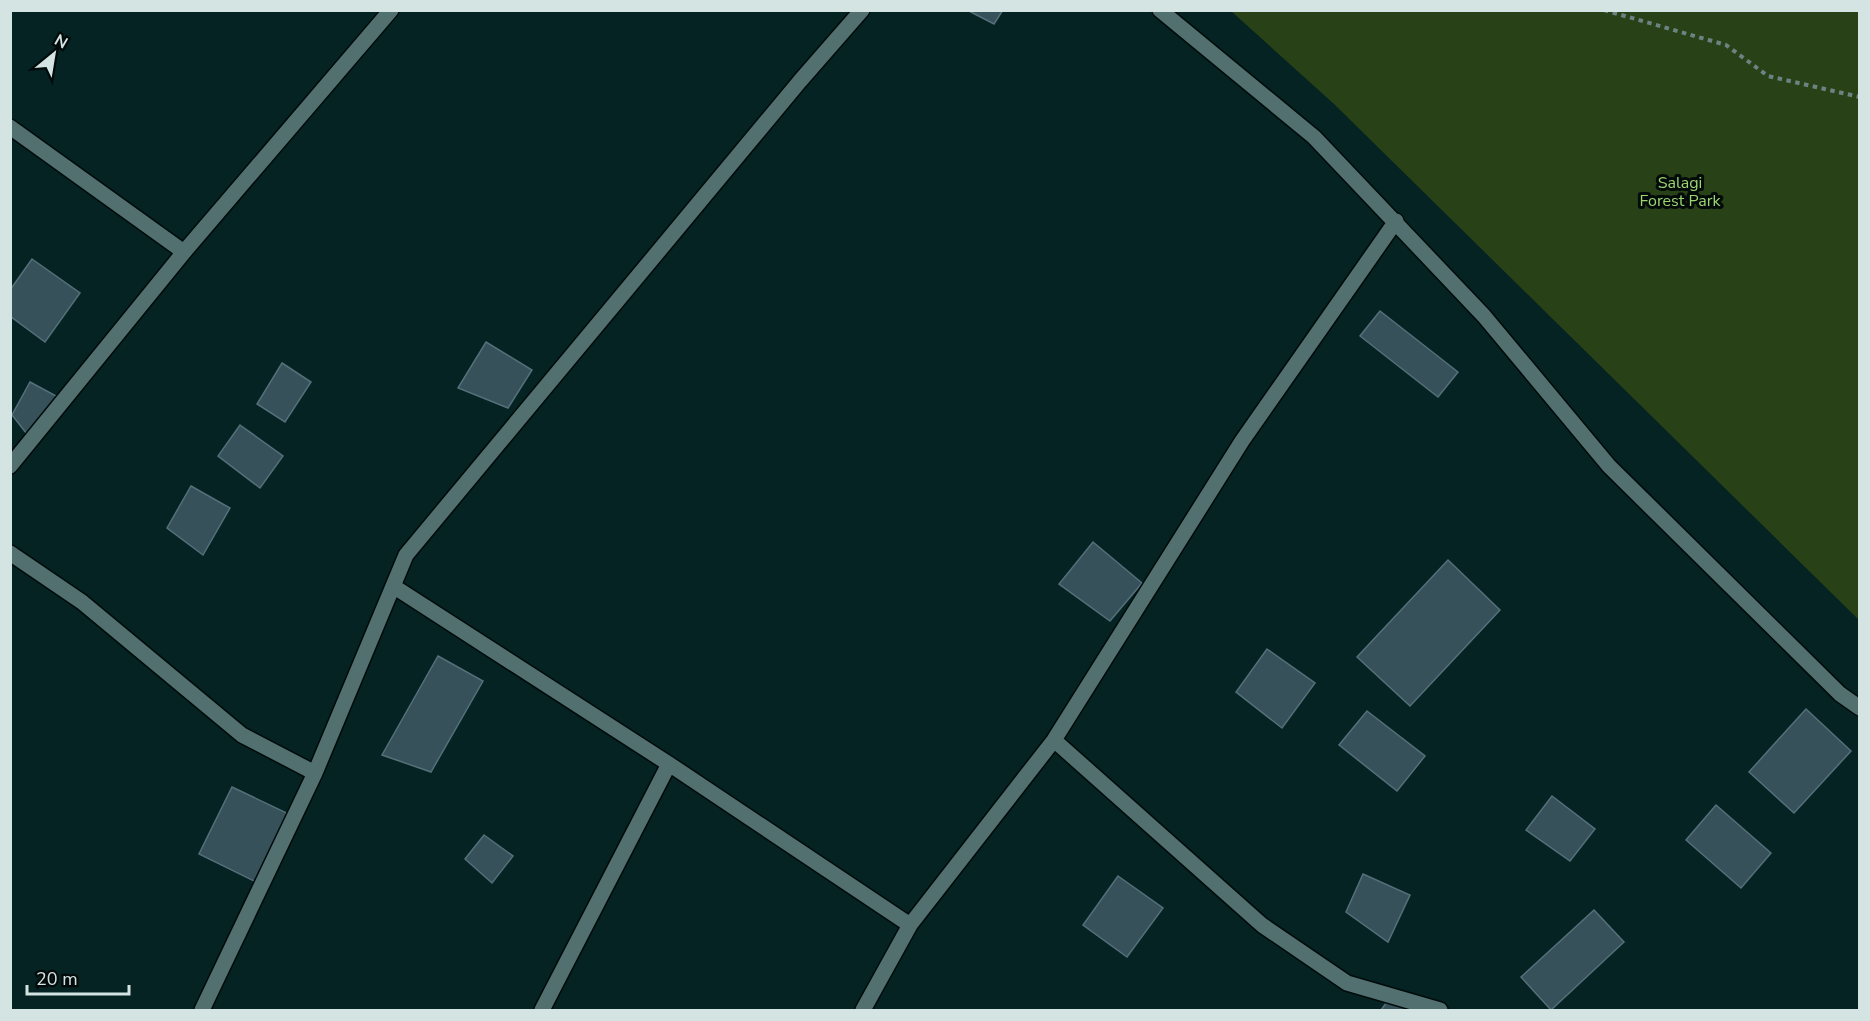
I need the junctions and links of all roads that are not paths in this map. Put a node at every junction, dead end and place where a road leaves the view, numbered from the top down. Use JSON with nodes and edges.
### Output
{"nodes":[{"id":1,"x":391,"y":10,"type":"edge"},
{"id":2,"x":862,"y":10,"type":"edge"},
{"id":3,"x":1160,"y":10,"type":"edge"},
{"id":4,"x":10,"y":127,"type":"edge"},
{"id":5,"x":1396,"y":221,"type":"junction"},
{"id":6,"x":184,"y":252,"type":"junction"},
{"id":7,"x":10,"y":466,"type":"edge"},
{"id":8,"x":10,"y":553,"type":"edge"},
{"id":9,"x":393,"y":586,"type":"junction"},
{"id":10,"x":1860,"y":708,"type":"edge"},
{"id":11,"x":1054,"y":740,"type":"junction"},
{"id":12,"x":669,"y":764,"type":"junction"},
{"id":13,"x":315,"y":773,"type":"junction"},
{"id":14,"x":910,"y":925,"type":"junction"},
{"id":15,"x":201,"y":1011,"type":"edge"},
{"id":16,"x":542,"y":1011,"type":"edge"},
{"id":17,"x":863,"y":1011,"type":"edge"},
{"id":18,"x":1440,"y":1011,"type":"edge"}],
"edges":[{"from":1,"to":6,"type":"street"},
{"from":2,"to":9,"type":"street"},
{"from":3,"to":5,"type":"street"},
{"from":4,"to":6,"type":"street"},
{"from":5,"to":10,"type":"street"},
{"from":5,"to":11,"type":"street"},
{"from":6,"to":7,"type":"street"},
{"from":8,"to":13,"type":"street"},
{"from":9,"to":12,"type":"street"},
{"from":9,"to":13,"type":"street"},
{"from":11,"to":14,"type":"street"},
{"from":11,"to":18,"type":"street"},
{"from":12,"to":14,"type":"street"},
{"from":12,"to":16,"type":"street"},
{"from":13,"to":15,"type":"street"},
{"from":14,"to":17,"type":"street"}]}
